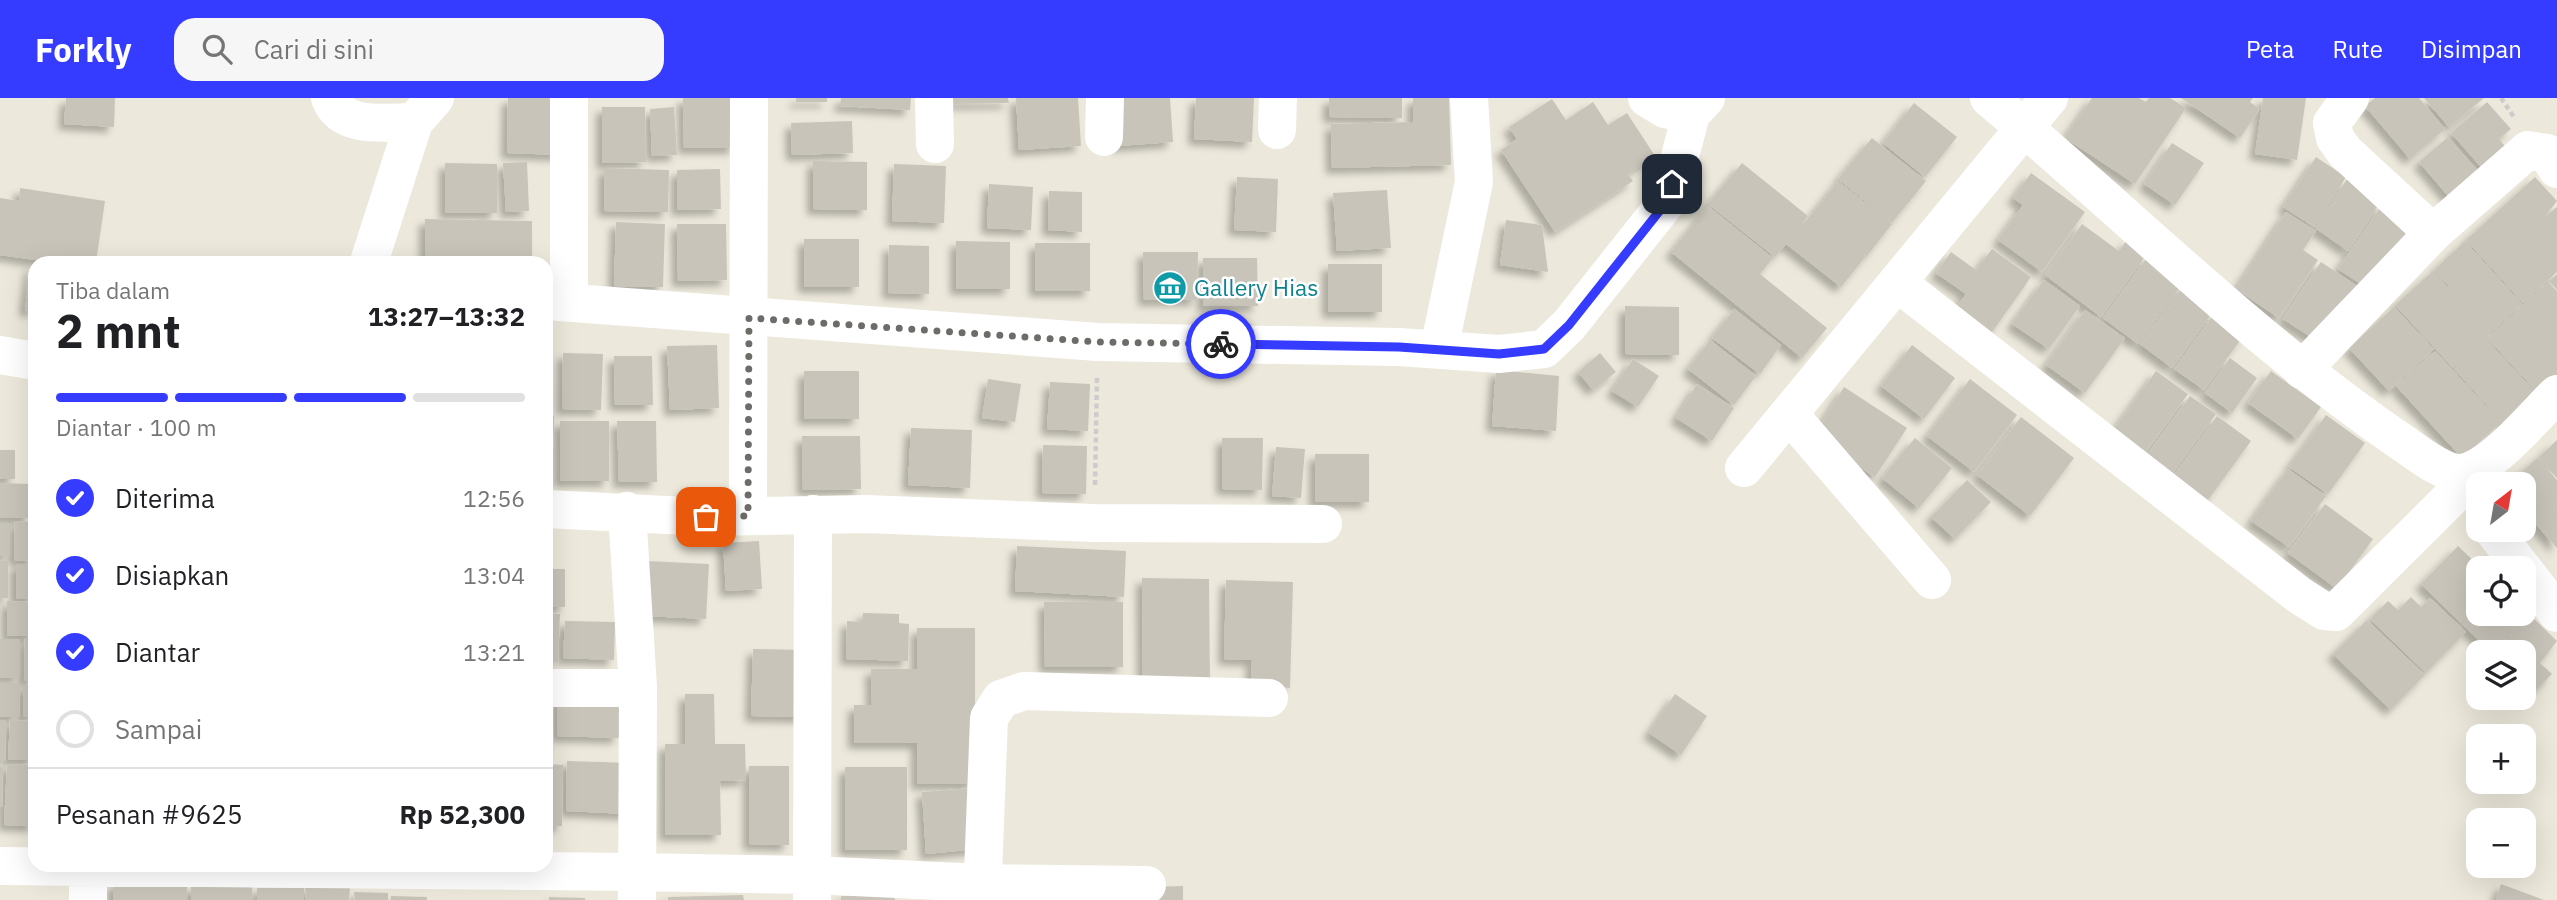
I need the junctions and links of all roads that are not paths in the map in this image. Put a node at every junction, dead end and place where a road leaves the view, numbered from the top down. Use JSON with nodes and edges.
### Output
{"nodes":[{"id":1,"x":330,"y":98,"type":"edge"},
{"id":2,"x":569,"y":98,"type":"edge"},
{"id":3,"x":749,"y":98,"type":"edge"},
{"id":4,"x":933,"y":98,"type":"edge"},
{"id":5,"x":1105,"y":98,"type":"edge"},
{"id":6,"x":1469,"y":98,"type":"edge"},
{"id":7,"x":1647,"y":98,"type":"edge"},
{"id":8,"x":1989,"y":98,"type":"edge"},
{"id":9,"x":2049,"y":98,"type":"edge"},
{"id":10,"x":2350,"y":98,"type":"edge"},
{"id":11,"x":1698,"y":106,"type":"edge"},
{"id":12,"x":424,"y":110,"type":"edge"},
{"id":13,"x":2025,"y":128,"type":"junction"},
{"id":14,"x":1104,"y":137,"type":"dead end"},
{"id":15,"x":935,"y":144,"type":"dead end"},
{"id":16,"x":2557,"y":169,"type":"edge"},
{"id":17,"x":2433,"y":233,"type":"junction"},
{"id":18,"x":371,"y":256,"type":"edge"},
{"id":19,"x":1899,"y":284,"type":"junction"},
{"id":20,"x":558,"y":302,"type":"edge"},
{"id":21,"x":749,"y":318,"type":"junction"},
{"id":22,"x":1439,"y":349,"type":"junction"},
{"id":23,"x":0,"y":355,"type":"edge"},
{"id":24,"x":28,"y":359,"type":"edge"},
{"id":25,"x":2302,"y":370,"type":"junction"},
{"id":26,"x":2557,"y":394,"type":"edge"},
{"id":27,"x":1789,"y":414,"type":"junction"},
{"id":28,"x":2489,"y":460,"type":"junction"},
{"id":29,"x":1744,"y":468,"type":"dead end"},
{"id":30,"x":2483,"y":472,"type":"edge"},
{"id":31,"x":2466,"y":502,"type":"edge"},
{"id":32,"x":553,"y":509,"type":"edge"},
{"id":33,"x":627,"y":511,"type":"junction"},
{"id":34,"x":813,"y":514,"type":"junction"},
{"id":35,"x":748,"y":516,"type":"junction"},
{"id":36,"x":1324,"y":524,"type":"dead end"},
{"id":37,"x":2502,"y":542,"type":"edge"},
{"id":38,"x":2513,"y":556,"type":"edge"},
{"id":39,"x":1932,"y":580,"type":"dead end"},
{"id":40,"x":2536,"y":586,"type":"edge"},
{"id":41,"x":2557,"y":613,"type":"edge"},
{"id":42,"x":553,"y":688,"type":"edge"},
{"id":43,"x":638,"y":688,"type":"junction"},
{"id":44,"x":1269,"y":698,"type":"dead end"},
{"id":45,"x":0,"y":866,"type":"edge"},
{"id":46,"x":28,"y":870,"type":"edge"},
{"id":47,"x":48,"y":872,"type":"edge"},
{"id":48,"x":88,"y":877,"type":"edge"},
{"id":49,"x":1147,"y":885,"type":"dead end"},
{"id":50,"x":436,"y":886,"type":"edge"},
{"id":51,"x":638,"y":886,"type":"edge"},
{"id":52,"x":811,"y":888,"type":"edge"},
{"id":53,"x":982,"y":892,"type":"edge"}],
"edges":[{"from":1,"to":12,"type":"street"},
{"from":2,"to":20,"type":"street"},
{"from":3,"to":21,"type":"street"},
{"from":4,"to":15,"type":"street"},
{"from":5,"to":14,"type":"street"},
{"from":6,"to":22,"type":"street"},
{"from":7,"to":11,"type":"street"},
{"from":8,"to":13,"type":"street"},
{"from":9,"to":13,"type":"street"},
{"from":10,"to":17,"type":"street"},
{"from":11,"to":22,"type":"street"},
{"from":12,"to":18,"type":"street"},
{"from":13,"to":19,"type":"street"},
{"from":13,"to":25,"type":"street"},
{"from":16,"to":17,"type":"street"},
{"from":17,"to":25,"type":"street"},
{"from":19,"to":27,"type":"street"},
{"from":19,"to":31,"type":"street"},
{"from":20,"to":21,"type":"street"},
{"from":21,"to":22,"type":"street"},
{"from":21,"to":35,"type":"street"},
{"from":23,"to":24,"type":"street"},
{"from":25,"to":28,"type":"street"},
{"from":26,"to":28,"type":"street"},
{"from":27,"to":29,"type":"street"},
{"from":27,"to":39,"type":"street"},
{"from":28,"to":30,"type":"street"},
{"from":32,"to":33,"type":"street"},
{"from":33,"to":35,"type":"street"},
{"from":33,"to":43,"type":"street"},
{"from":34,"to":35,"type":"street"},
{"from":34,"to":36,"type":"street"},
{"from":34,"to":52,"type":"street"},
{"from":37,"to":38,"type":"street"},
{"from":40,"to":41,"type":"street"},
{"from":42,"to":43,"type":"street"},
{"from":43,"to":51,"type":"street"},
{"from":44,"to":53,"type":"street"},
{"from":45,"to":46,"type":"street"},
{"from":47,"to":48,"type":"street"},
{"from":48,"to":50,"type":"street"},
{"from":49,"to":53,"type":"street"},
{"from":50,"to":51,"type":"street"},
{"from":51,"to":52,"type":"street"},
{"from":52,"to":53,"type":"street"}]}
